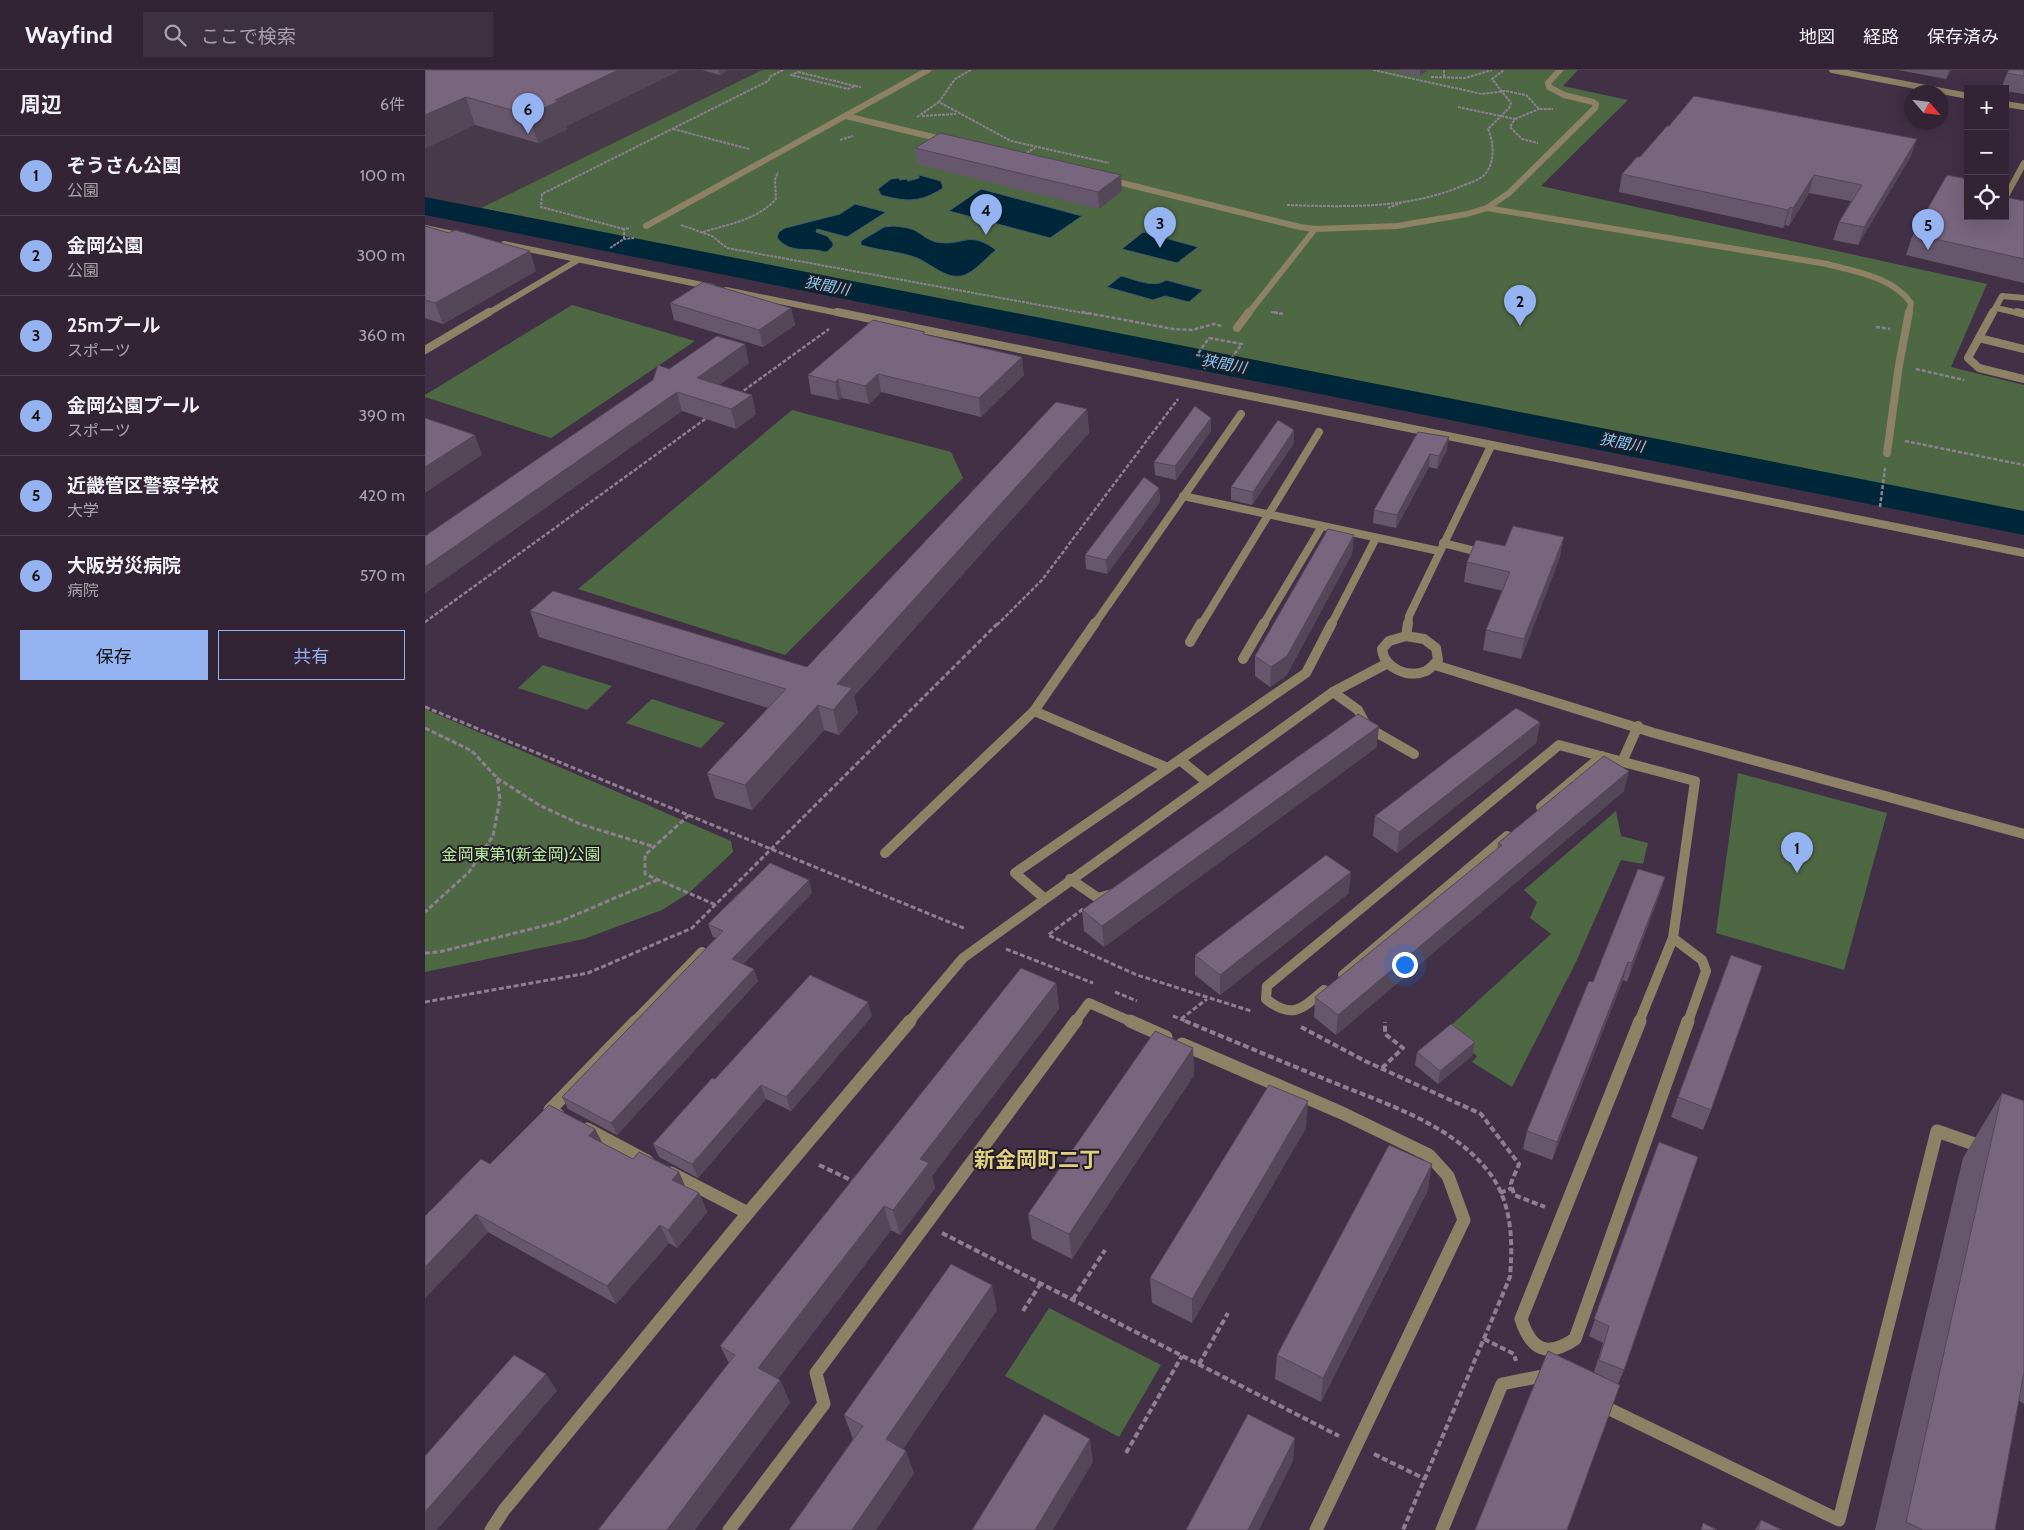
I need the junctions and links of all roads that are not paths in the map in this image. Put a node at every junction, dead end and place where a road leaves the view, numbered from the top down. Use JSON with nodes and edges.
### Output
{"nodes":[{"id":1,"x":928,"y":70,"type":"edge"},
{"id":2,"x":1560,"y":70,"type":"edge"},
{"id":3,"x":1832,"y":70,"type":"edge"},
{"id":4,"x":1964,"y":95,"type":"edge"},
{"id":5,"x":2009,"y":105,"type":"edge"},
{"id":6,"x":2024,"y":107,"type":"edge"},
{"id":7,"x":846,"y":116,"type":"junction"},
{"id":8,"x":955,"y":142,"type":"edge"},
{"id":9,"x":2024,"y":163,"type":"edge"},
{"id":10,"x":1106,"y":179,"type":"edge"},
{"id":11,"x":2009,"y":191,"type":"edge"},
{"id":12,"x":1487,"y":208,"type":"junction"},
{"id":13,"x":646,"y":226,"type":"dead end"},
{"id":14,"x":425,"y":228,"type":"edge"},
{"id":15,"x":1315,"y":229,"type":"junction"},
{"id":16,"x":471,"y":237,"type":"edge"},
{"id":17,"x":498,"y":243,"type":"edge"},
{"id":18,"x":578,"y":260,"type":"junction"},
{"id":19,"x":2024,"y":298,"type":"edge"},
{"id":20,"x":1996,"y":308,"type":"junction"},
{"id":21,"x":2024,"y":314,"type":"edge"},
{"id":22,"x":1237,"y":328,"type":"road end"},
{"id":23,"x":1979,"y":338,"type":"junction"},
{"id":24,"x":2024,"y":349,"type":"edge"},
{"id":25,"x":425,"y":350,"type":"edge"},
{"id":26,"x":2024,"y":379,"type":"edge"},
{"id":27,"x":1241,"y":414,"type":"dead end"},
{"id":28,"x":1319,"y":432,"type":"dead end"},
{"id":29,"x":1491,"y":446,"type":"junction"},
{"id":30,"x":1887,"y":453,"type":"dead end"},
{"id":31,"x":1183,"y":496,"type":"junction"},
{"id":32,"x":1268,"y":515,"type":"junction"},
{"id":33,"x":1322,"y":526,"type":"junction"},
{"id":34,"x":1376,"y":538,"type":"junction"},
{"id":35,"x":1441,"y":547,"type":"junction"},
{"id":36,"x":1479,"y":552,"type":"edge"},
{"id":37,"x":2024,"y":553,"type":"edge"},
{"id":38,"x":1406,"y":636,"type":"junction"},
{"id":39,"x":1190,"y":642,"type":"dead end"},
{"id":40,"x":1243,"y":659,"type":"dead end"},
{"id":41,"x":1386,"y":664,"type":"junction"},
{"id":42,"x":1435,"y":665,"type":"junction"},
{"id":43,"x":1333,"y":692,"type":"junction"},
{"id":44,"x":1034,"y":711,"type":"junction"},
{"id":45,"x":1638,"y":726,"type":"junction"},
{"id":46,"x":1414,"y":754,"type":"dead end"},
{"id":47,"x":1602,"y":756,"type":"junction"},
{"id":48,"x":1180,"y":760,"type":"junction"},
{"id":49,"x":1622,"y":762,"type":"junction"},
{"id":50,"x":1168,"y":768,"type":"junction"},
{"id":51,"x":1207,"y":782,"type":"junction"},
{"id":52,"x":1535,"y":812,"type":"edge"},
{"id":53,"x":1513,"y":831,"type":"edge"},
{"id":54,"x":2024,"y":834,"type":"edge"},
{"id":55,"x":885,"y":853,"type":"dead end"},
{"id":56,"x":1070,"y":879,"type":"junction"},
{"id":57,"x":1121,"y":888,"type":"edge"},
{"id":58,"x":1044,"y":898,"type":"junction"},
{"id":59,"x":1673,"y":938,"type":"junction"},
{"id":60,"x":702,"y":952,"type":"edge"},
{"id":61,"x":1998,"y":1152,"type":"edge"},
{"id":62,"x":748,"y":1213,"type":"junction"},
{"id":63,"x":1560,"y":1385,"type":"edge"},
{"id":64,"x":1586,"y":1397,"type":"edge"},
{"id":65,"x":1837,"y":1525,"type":"edge"},
{"id":66,"x":491,"y":1530,"type":"edge"},
{"id":67,"x":729,"y":1530,"type":"edge"},
{"id":68,"x":1316,"y":1530,"type":"edge"},
{"id":69,"x":1441,"y":1530,"type":"edge"}],
"edges":[{"from":1,"to":7,"type":"street"},
{"from":2,"to":12,"type":"street"},
{"from":3,"to":4,"type":"street"},
{"from":5,"to":6,"type":"street"},
{"from":7,"to":8,"type":"street"},
{"from":7,"to":13,"type":"street"},
{"from":9,"to":11,"type":"street"},
{"from":10,"to":15,"type":"street"},
{"from":12,"to":15,"type":"street"},
{"from":12,"to":30,"type":"street"},
{"from":14,"to":16,"type":"street"},
{"from":15,"to":22,"type":"street"},
{"from":17,"to":18,"type":"street"},
{"from":18,"to":25,"type":"street"},
{"from":18,"to":29,"type":"street"},
{"from":19,"to":20,"type":"street"},
{"from":20,"to":21,"type":"street"},
{"from":20,"to":23,"type":"street"},
{"from":23,"to":24,"type":"street"},
{"from":23,"to":26,"type":"street"},
{"from":27,"to":31,"type":"street"},
{"from":28,"to":32,"type":"street"},
{"from":29,"to":35,"type":"street"},
{"from":29,"to":37,"type":"street"},
{"from":31,"to":32,"type":"street"},
{"from":31,"to":44,"type":"street"},
{"from":32,"to":33,"type":"street"},
{"from":32,"to":39,"type":"street"},
{"from":33,"to":34,"type":"street"},
{"from":33,"to":40,"type":"street"},
{"from":34,"to":35,"type":"street"},
{"from":34,"to":48,"type":"street"},
{"from":35,"to":36,"type":"street"},
{"from":35,"to":38,"type":"street"},
{"from":38,"to":41,"type":"street"},
{"from":38,"to":42,"type":"street"},
{"from":41,"to":42,"type":"street"},
{"from":41,"to":43,"type":"street"},
{"from":42,"to":45,"type":"street"},
{"from":43,"to":46,"type":"street"},
{"from":43,"to":51,"type":"street"},
{"from":44,"to":50,"type":"street"},
{"from":44,"to":55,"type":"street"},
{"from":45,"to":49,"type":"street"},
{"from":45,"to":54,"type":"street"},
{"from":47,"to":49,"type":"street"},
{"from":47,"to":52,"type":"street"},
{"from":47,"to":53,"type":"street"},
{"from":48,"to":50,"type":"street"},
{"from":48,"to":51,"type":"street"},
{"from":49,"to":59,"type":"street"},
{"from":50,"to":58,"type":"street"},
{"from":51,"to":56,"type":"street"},
{"from":56,"to":57,"type":"street"},
{"from":56,"to":58,"type":"street"},
{"from":58,"to":62,"type":"street"},
{"from":59,"to":59,"type":"street"},
{"from":60,"to":62,"type":"street"},
{"from":61,"to":65,"type":"street"},
{"from":62,"to":66,"type":"street"},
{"from":63,"to":69,"type":"street"},
{"from":64,"to":65,"type":"street"},
{"from":67,"to":68,"type":"street"}]}
